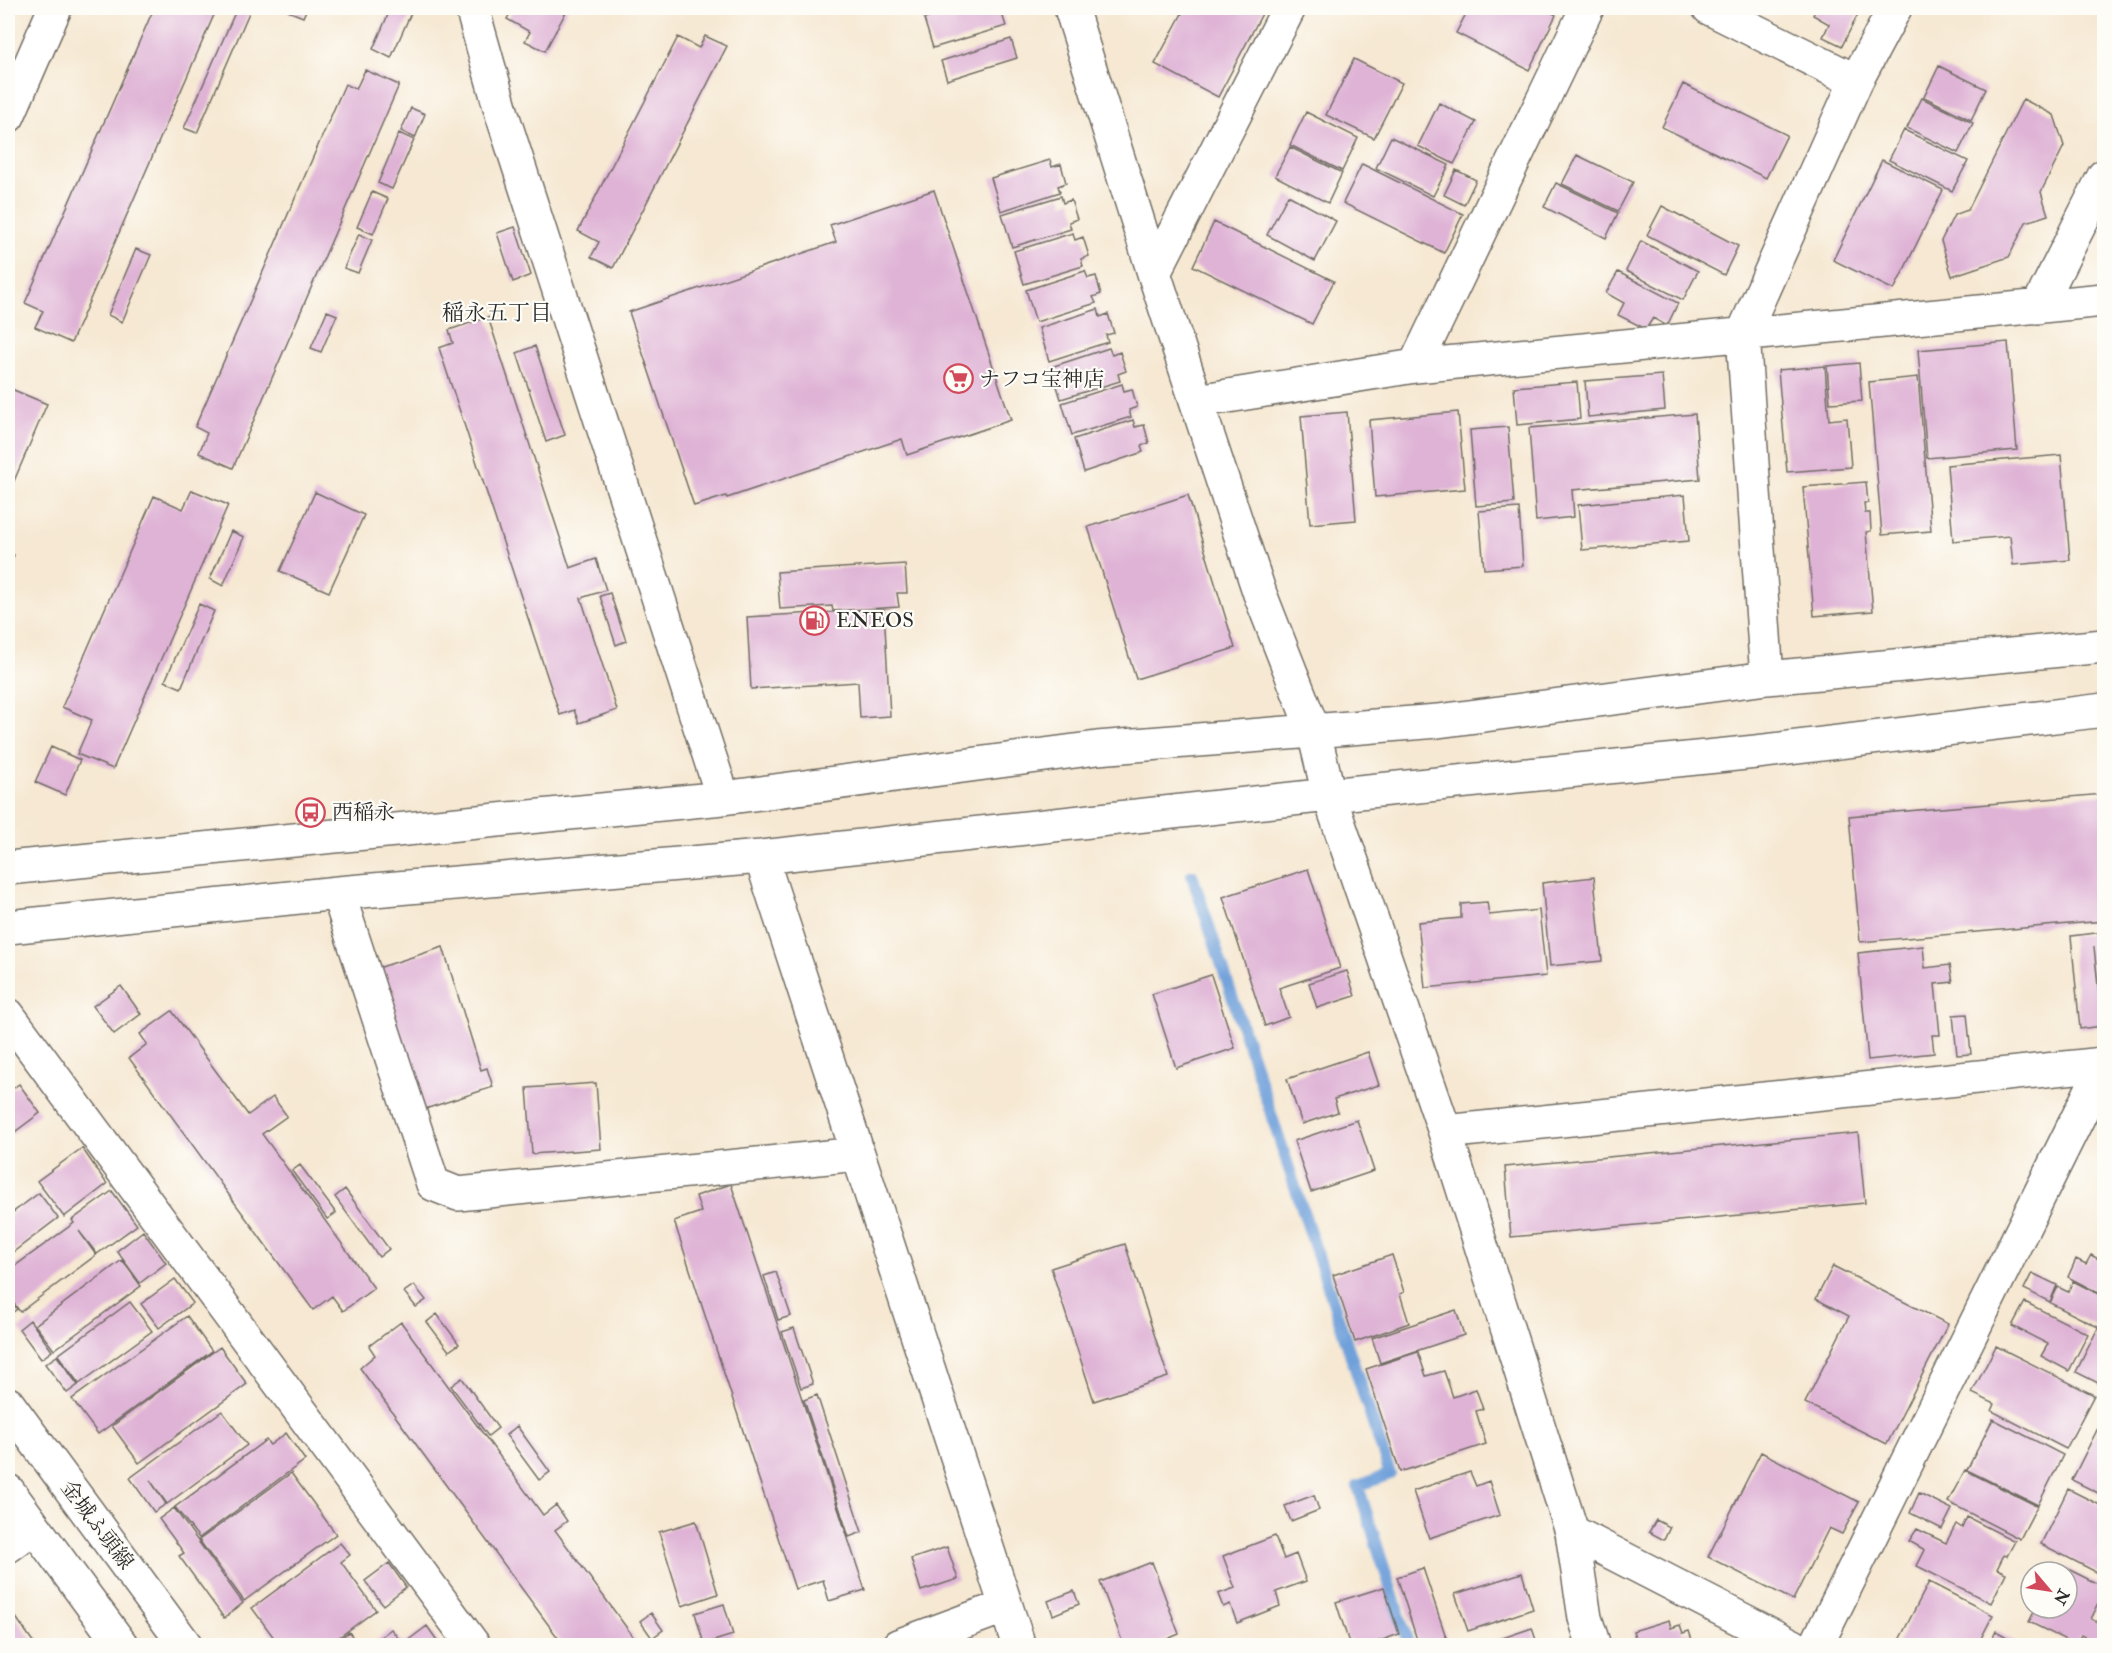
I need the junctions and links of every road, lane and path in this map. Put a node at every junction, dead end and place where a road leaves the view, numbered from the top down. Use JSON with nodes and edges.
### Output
{"nodes":[{"id":1,"x":55,"y":8,"type":"edge"},
{"id":2,"x":472,"y":8,"type":"edge"},
{"id":3,"x":1071,"y":8,"type":"edge"},
{"id":4,"x":1288,"y":8,"type":"edge"},
{"id":5,"x":1587,"y":8,"type":"edge"},
{"id":6,"x":1709,"y":8,"type":"edge"},
{"id":7,"x":1895,"y":8,"type":"edge"},
{"id":8,"x":1857,"y":81,"type":"junction"},
{"id":9,"x":8,"y":116,"type":"edge"},
{"id":10,"x":2104,"y":176,"type":"edge"},
{"id":11,"x":1154,"y":273,"type":"junction"},
{"id":12,"x":2104,"y":300,"type":"edge"},
{"id":13,"x":2038,"y":307,"type":"junction"},
{"id":14,"x":1743,"y":334,"type":"junction"},
{"id":15,"x":1415,"y":366,"type":"junction"},
{"id":16,"x":1197,"y":401,"type":"junction"},
{"id":17,"x":2104,"y":646,"type":"edge"},
{"id":18,"x":1767,"y":678,"type":"junction"},
{"id":19,"x":2104,"y":710,"type":"edge"},
{"id":20,"x":1314,"y":732,"type":"junction"},
{"id":21,"x":1329,"y":795,"type":"junction"},
{"id":22,"x":723,"y":798,"type":"junction"},
{"id":23,"x":761,"y":857,"type":"junction"},
{"id":24,"x":8,"y":868,"type":"edge"},
{"id":25,"x":338,"y":894,"type":"junction"},
{"id":26,"x":8,"y":927,"type":"edge"},
{"id":27,"x":8,"y":1015,"type":"edge"},
{"id":28,"x":2104,"y":1064,"type":"edge"},
{"id":29,"x":1445,"y":1132,"type":"junction"},
{"id":30,"x":858,"y":1154,"type":"junction"},
{"id":31,"x":8,"y":1404,"type":"edge"},
{"id":32,"x":8,"y":1491,"type":"edge"},
{"id":33,"x":34,"y":1527,"type":"junction"},
{"id":34,"x":1572,"y":1532,"type":"junction"},
{"id":35,"x":8,"y":1546,"type":"edge"},
{"id":36,"x":1006,"y":1606,"type":"junction"},
{"id":37,"x":122,"y":1646,"type":"edge"},
{"id":38,"x":186,"y":1646,"type":"edge"},
{"id":39,"x":474,"y":1646,"type":"edge"},
{"id":40,"x":898,"y":1646,"type":"edge"},
{"id":41,"x":1019,"y":1646,"type":"edge"},
{"id":42,"x":1594,"y":1646,"type":"edge"},
{"id":43,"x":1793,"y":1646,"type":"edge"},
{"id":44,"x":1816,"y":1646,"type":"edge"}],
"edges":[{"from":1,"to":9,"type":"street"},
{"from":2,"to":22,"type":"street"},
{"from":3,"to":11,"type":"street"},
{"from":4,"to":11,"type":"street"},
{"from":5,"to":15,"type":"street"},
{"from":6,"to":8,"type":"street"},
{"from":7,"to":8,"type":"street"},
{"from":8,"to":14,"type":"street"},
{"from":10,"to":13,"type":"street"},
{"from":11,"to":16,"type":"street"},
{"from":12,"to":13,"type":"street"},
{"from":13,"to":14,"type":"street"},
{"from":14,"to":15,"type":"street"},
{"from":14,"to":18,"type":"street"},
{"from":15,"to":16,"type":"street"},
{"from":16,"to":20,"type":"street"},
{"from":17,"to":18,"type":"street"},
{"from":18,"to":20,"type":"street"},
{"from":19,"to":21,"type":"street"},
{"from":20,"to":21,"type":"street"},
{"from":20,"to":22,"type":"street"},
{"from":21,"to":23,"type":"street"},
{"from":21,"to":29,"type":"street"},
{"from":22,"to":24,"type":"street"},
{"from":23,"to":25,"type":"street"},
{"from":23,"to":30,"type":"street"},
{"from":25,"to":26,"type":"street"},
{"from":25,"to":30,"type":"street"},
{"from":27,"to":39,"type":"street"},
{"from":28,"to":29,"type":"street"},
{"from":28,"to":44,"type":"street"},
{"from":29,"to":34,"type":"street"},
{"from":30,"to":36,"type":"street"},
{"from":31,"to":38,"type":"street","name":"金城ふ頭線"},
{"from":32,"to":33,"type":"street"},
{"from":33,"to":35,"type":"street"},
{"from":33,"to":37,"type":"street"},
{"from":34,"to":42,"type":"street"},
{"from":34,"to":43,"type":"street"},
{"from":36,"to":40,"type":"street"},
{"from":36,"to":41,"type":"street"}]}
